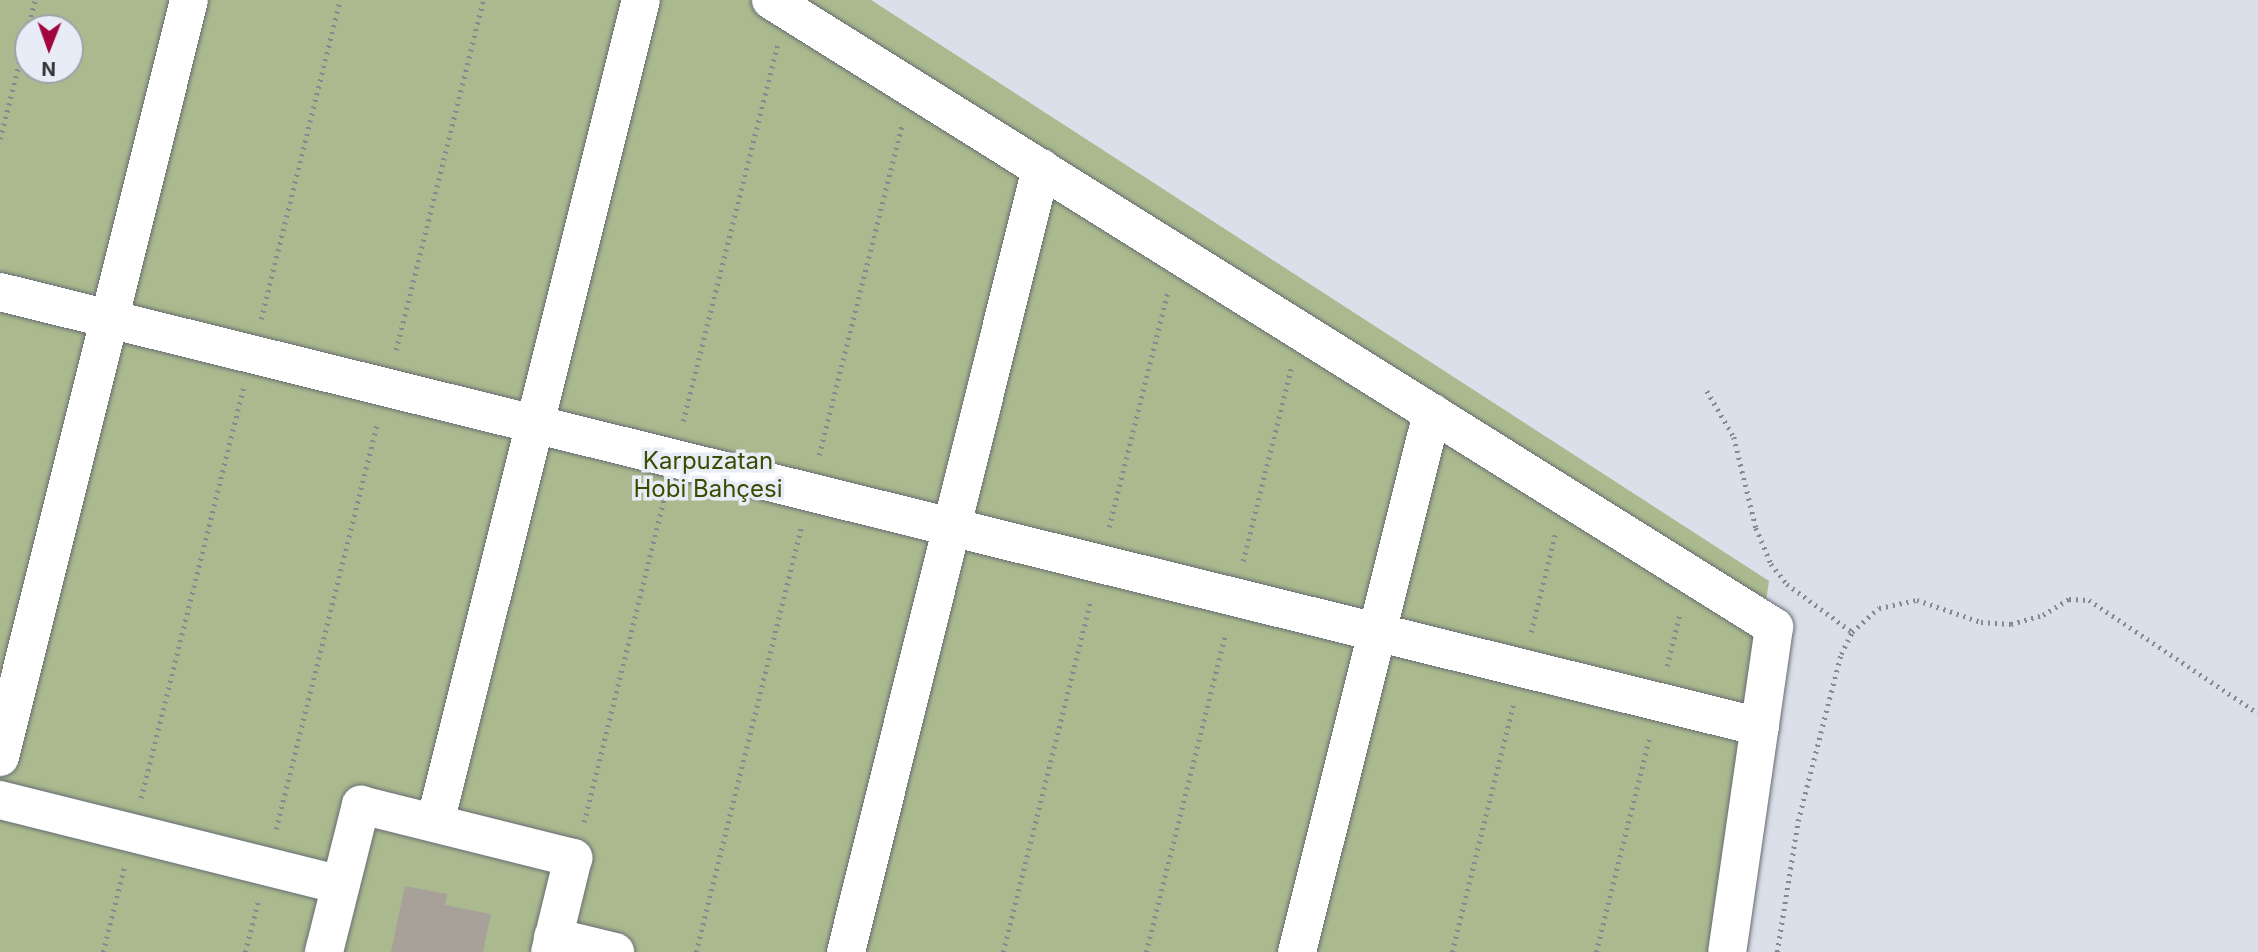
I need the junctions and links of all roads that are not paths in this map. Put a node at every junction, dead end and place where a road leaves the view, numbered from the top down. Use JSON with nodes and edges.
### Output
{"nodes":[{"id":1,"x":189,"y":0,"type":"edge"},
{"id":2,"x":640,"y":0,"type":"edge"},
{"id":3,"x":771,"y":0,"type":"edge"},
{"id":4,"x":1041,"y":168,"type":"junction"},
{"id":5,"x":0,"y":292,"type":"edge"},
{"id":6,"x":109,"y":319,"type":"junction"},
{"id":7,"x":1432,"y":413,"type":"junction"},
{"id":8,"x":535,"y":425,"type":"junction"},
{"id":9,"x":951,"y":528,"type":"junction"},
{"id":10,"x":1377,"y":633,"type":"junction"},
{"id":11,"x":1760,"y":727,"type":"junction"},
{"id":12,"x":0,"y":757,"type":"edge"},
{"id":13,"x":0,"y":800,"type":"edge"},
{"id":14,"x":435,"y":824,"type":"junction"},
{"id":15,"x":341,"y":885,"type":"junction"},
{"id":16,"x":552,"y":944,"type":"edge"},
{"id":17,"x":324,"y":952,"type":"edge"},
{"id":18,"x":615,"y":952,"type":"edge"},
{"id":19,"x":846,"y":952,"type":"edge"},
{"id":20,"x":1297,"y":952,"type":"edge"},
{"id":21,"x":1727,"y":952,"type":"edge"}],
"edges":[{"from":1,"to":6,"type":"street"},
{"from":2,"to":8,"type":"street"},
{"from":3,"to":4,"type":"street"},
{"from":4,"to":7,"type":"street"},
{"from":4,"to":9,"type":"street"},
{"from":5,"to":6,"type":"street"},
{"from":6,"to":8,"type":"street"},
{"from":6,"to":12,"type":"street"},
{"from":7,"to":10,"type":"street"},
{"from":7,"to":11,"type":"street"},
{"from":8,"to":9,"type":"street"},
{"from":8,"to":14,"type":"street"},
{"from":9,"to":10,"type":"street"},
{"from":9,"to":19,"type":"street"},
{"from":10,"to":11,"type":"street"},
{"from":10,"to":20,"type":"street"},
{"from":11,"to":21,"type":"street"},
{"from":13,"to":15,"type":"street"},
{"from":14,"to":15,"type":"street"},
{"from":14,"to":16,"type":"street"},
{"from":15,"to":17,"type":"street"},
{"from":16,"to":18,"type":"street"}]}
